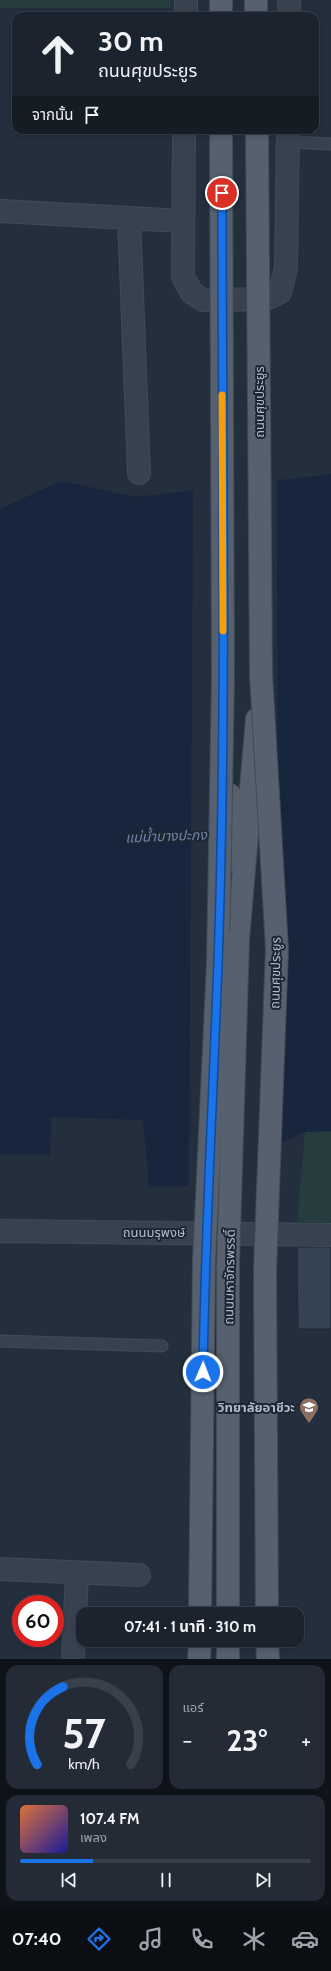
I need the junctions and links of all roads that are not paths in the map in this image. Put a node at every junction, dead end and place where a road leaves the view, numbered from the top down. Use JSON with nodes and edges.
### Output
{"nodes":[{"id":1,"x":186,"y":0,"type":"edge"},
{"id":2,"x":221,"y":0,"type":"edge"},
{"id":3,"x":256,"y":0,"type":"edge"},
{"id":4,"x":289,"y":0,"type":"edge"},
{"id":5,"x":186,"y":12,"type":"edge"},
{"id":6,"x":221,"y":12,"type":"edge"},
{"id":7,"x":256,"y":12,"type":"edge"},
{"id":8,"x":289,"y":12,"type":"edge"},
{"id":9,"x":184,"y":134,"type":"edge"},
{"id":10,"x":222,"y":134,"type":"edge"},
{"id":11,"x":257,"y":134,"type":"edge"},
{"id":12,"x":288,"y":136,"type":"edge"},
{"id":13,"x":331,"y":144,"type":"edge"},
{"id":14,"x":0,"y":211,"type":"edge"},
{"id":15,"x":129,"y":218,"type":"junction"},
{"id":16,"x":183,"y":221,"type":"junction"},
{"id":17,"x":139,"y":473,"type":"dead end"},
{"id":18,"x":261,"y":674,"type":"junction"},
{"id":19,"x":223,"y":678,"type":"junction"},
{"id":20,"x":238,"y":939,"type":"junction"},
{"id":21,"x":0,"y":1231,"type":"edge"},
{"id":22,"x":331,"y":1235,"type":"edge"},
{"id":23,"x":0,"y":1341,"type":"edge"},
{"id":24,"x":162,"y":1346,"type":"dead end"},
{"id":25,"x":0,"y":1569,"type":"edge"},
{"id":26,"x":77,"y":1573,"type":"junction"},
{"id":27,"x":139,"y":1575,"type":"dead end"},
{"id":28,"x":200,"y":1607,"type":"edge"},
{"id":29,"x":228,"y":1607,"type":"edge"},
{"id":30,"x":267,"y":1607,"type":"edge"},
{"id":31,"x":200,"y":1647,"type":"edge"},
{"id":32,"x":228,"y":1647,"type":"edge"},
{"id":33,"x":267,"y":1647,"type":"edge"},
{"id":34,"x":73,"y":1659,"type":"edge"},
{"id":35,"x":199,"y":1659,"type":"edge"},
{"id":36,"x":228,"y":1659,"type":"edge"},
{"id":37,"x":268,"y":1659,"type":"edge"}],
"edges":[{"from":1,"to":5,"type":"street"},
{"from":2,"to":6,"type":"main road"},
{"from":3,"to":7,"type":"main road"},
{"from":4,"to":8,"type":"street"},
{"from":9,"to":16,"type":"street"},
{"from":10,"to":19,"type":"main road","bridge":true},
{"from":11,"to":18,"type":"main road","name":"ถนนศุขประยูร","bridge":true},
{"from":12,"to":13,"type":"lane"},
{"from":12,"to":16,"type":"street"},
{"from":14,"to":15,"type":"street"},
{"from":15,"to":16,"type":"street"},
{"from":15,"to":17,"type":"street"},
{"from":18,"to":20,"type":"main road","name":"ถนนศุขประยูร","bridge":true},
{"from":18,"to":30,"type":"main road","name":"ถนนศุขประยูร","bridge":true},
{"from":19,"to":20,"type":"main road","bridge":true},
{"from":19,"to":28,"type":"main road","name":"ถนนมหาจักรพรรดิ์","bridge":true},
{"from":20,"to":29,"type":"main road","name":"ถนนมหาจักรพรรดิ์","bridge":true},
{"from":21,"to":22,"type":"street","name":"ถนนมรุพงษ์"},
{"from":23,"to":24,"type":"lane"},
{"from":25,"to":26,"type":"street"},
{"from":26,"to":27,"type":"street"},
{"from":26,"to":34,"type":"street"},
{"from":31,"to":35,"type":"main road"},
{"from":32,"to":36,"type":"main road"},
{"from":33,"to":37,"type":"main road"}]}
